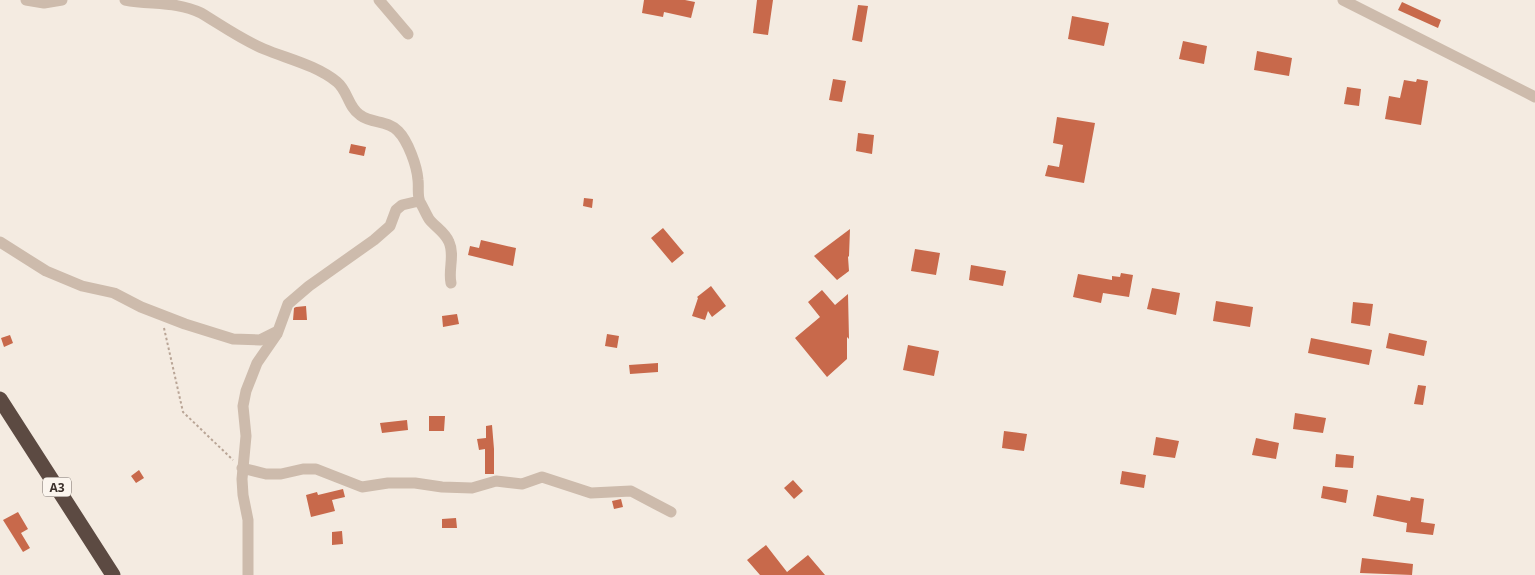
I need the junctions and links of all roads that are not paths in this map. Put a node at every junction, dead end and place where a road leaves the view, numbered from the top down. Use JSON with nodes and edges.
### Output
{"nodes":[{"id":1,"x":26,"y":0,"type":"edge"},
{"id":2,"x":62,"y":0,"type":"edge"},
{"id":3,"x":125,"y":0,"type":"edge"},
{"id":4,"x":379,"y":0,"type":"edge"},
{"id":5,"x":1343,"y":0,"type":"edge"},
{"id":6,"x":408,"y":34,"type":"dead end"},
{"id":7,"x":1535,"y":97,"type":"edge"},
{"id":8,"x":419,"y":200,"type":"junction"},
{"id":9,"x":0,"y":242,"type":"edge"},
{"id":10,"x":451,"y":283,"type":"dead end"},
{"id":11,"x":278,"y":330,"type":"junction"},
{"id":12,"x":0,"y":399,"type":"edge"},
{"id":13,"x":242,"y":468,"type":"junction"},
{"id":14,"x":671,"y":512,"type":"dead end"},
{"id":15,"x":113,"y":575,"type":"edge"},
{"id":16,"x":248,"y":575,"type":"edge"}],
"edges":[{"from":1,"to":2,"type":"street"},
{"from":3,"to":8,"type":"street"},
{"from":4,"to":6,"type":"street"},
{"from":5,"to":7,"type":"street"},
{"from":8,"to":10,"type":"street"},
{"from":8,"to":11,"type":"street"},
{"from":9,"to":11,"type":"street"},
{"from":11,"to":13,"type":"street"},
{"from":12,"to":15,"type":"highway","number":"A3"},
{"from":13,"to":14,"type":"street"},
{"from":13,"to":16,"type":"street"}]}
